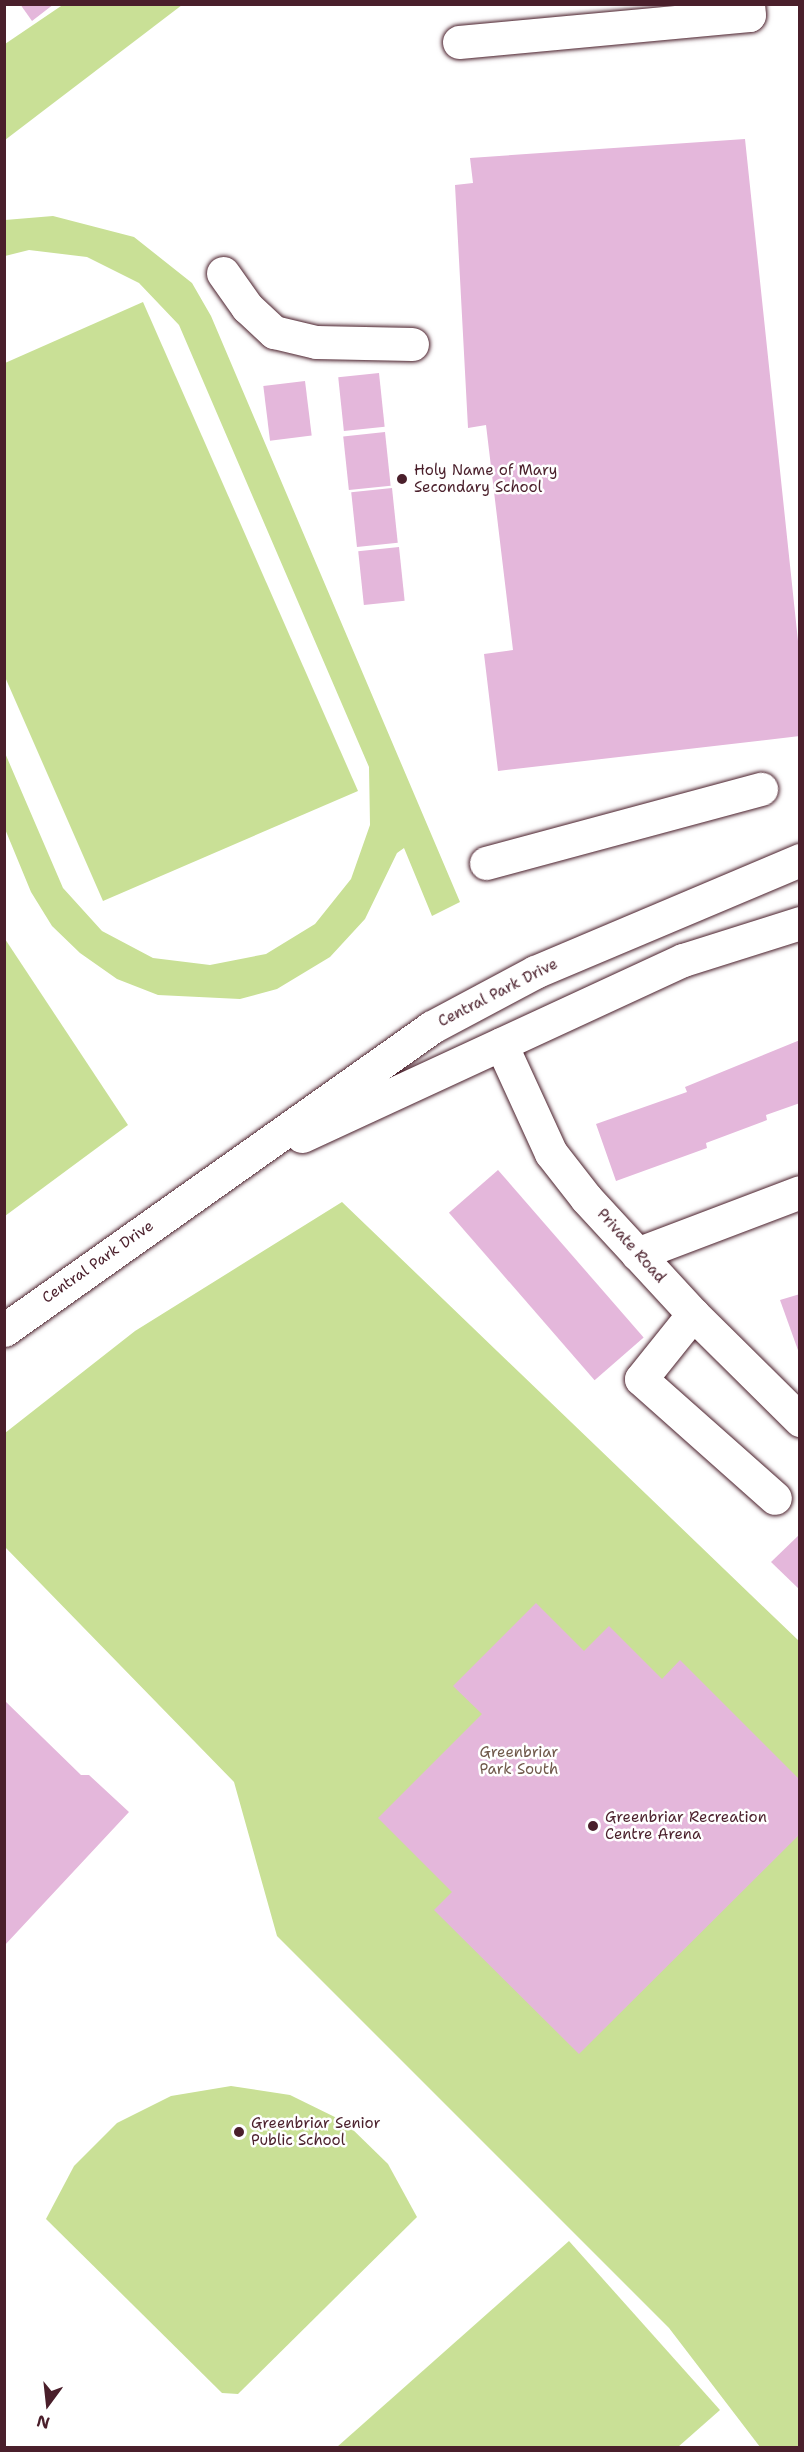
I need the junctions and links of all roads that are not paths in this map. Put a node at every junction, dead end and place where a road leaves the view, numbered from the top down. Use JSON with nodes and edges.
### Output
{"nodes":[{"id":1,"x":748,"y":4,"type":"edge"},
{"id":2,"x":459,"y":42,"type":"dead end"},
{"id":3,"x":223,"y":273,"type":"dead end"},
{"id":4,"x":412,"y":344,"type":"dead end"},
{"id":5,"x":761,"y":789,"type":"dead end"},
{"id":6,"x":800,"y":860,"type":"edge"},
{"id":7,"x":486,"y":863,"type":"dead end"},
{"id":8,"x":800,"y":923,"type":"edge"},
{"id":9,"x":501,"y":1044,"type":"junction"},
{"id":10,"x":222,"y":1173,"type":"junction"},
{"id":11,"x":800,"y":1192,"type":"edge"},
{"id":12,"x":637,"y":1254,"type":"junction"},
{"id":13,"x":693,"y":1314,"type":"junction"},
{"id":14,"x":4,"y":1330,"type":"edge"},
{"id":15,"x":800,"y":1420,"type":"edge"},
{"id":16,"x":775,"y":1498,"type":"dead end"}],
"edges":[{"from":1,"to":2,"type":"street"},
{"from":3,"to":4,"type":"street"},
{"from":5,"to":7,"type":"street"},
{"from":6,"to":10,"type":"street","name":"Central Park Drive"},
{"from":8,"to":9,"type":"street","name":"Central Park Drive"},
{"from":9,"to":10,"type":"street","name":"Central Park Drive"},
{"from":9,"to":12,"type":"street","name":"Private Road"},
{"from":10,"to":14,"type":"street","name":"Central Park Drive"},
{"from":11,"to":12,"type":"street"},
{"from":12,"to":13,"type":"street","name":"Private Road"},
{"from":13,"to":15,"type":"street","name":"Private Road"},
{"from":13,"to":16,"type":"street"}]}
